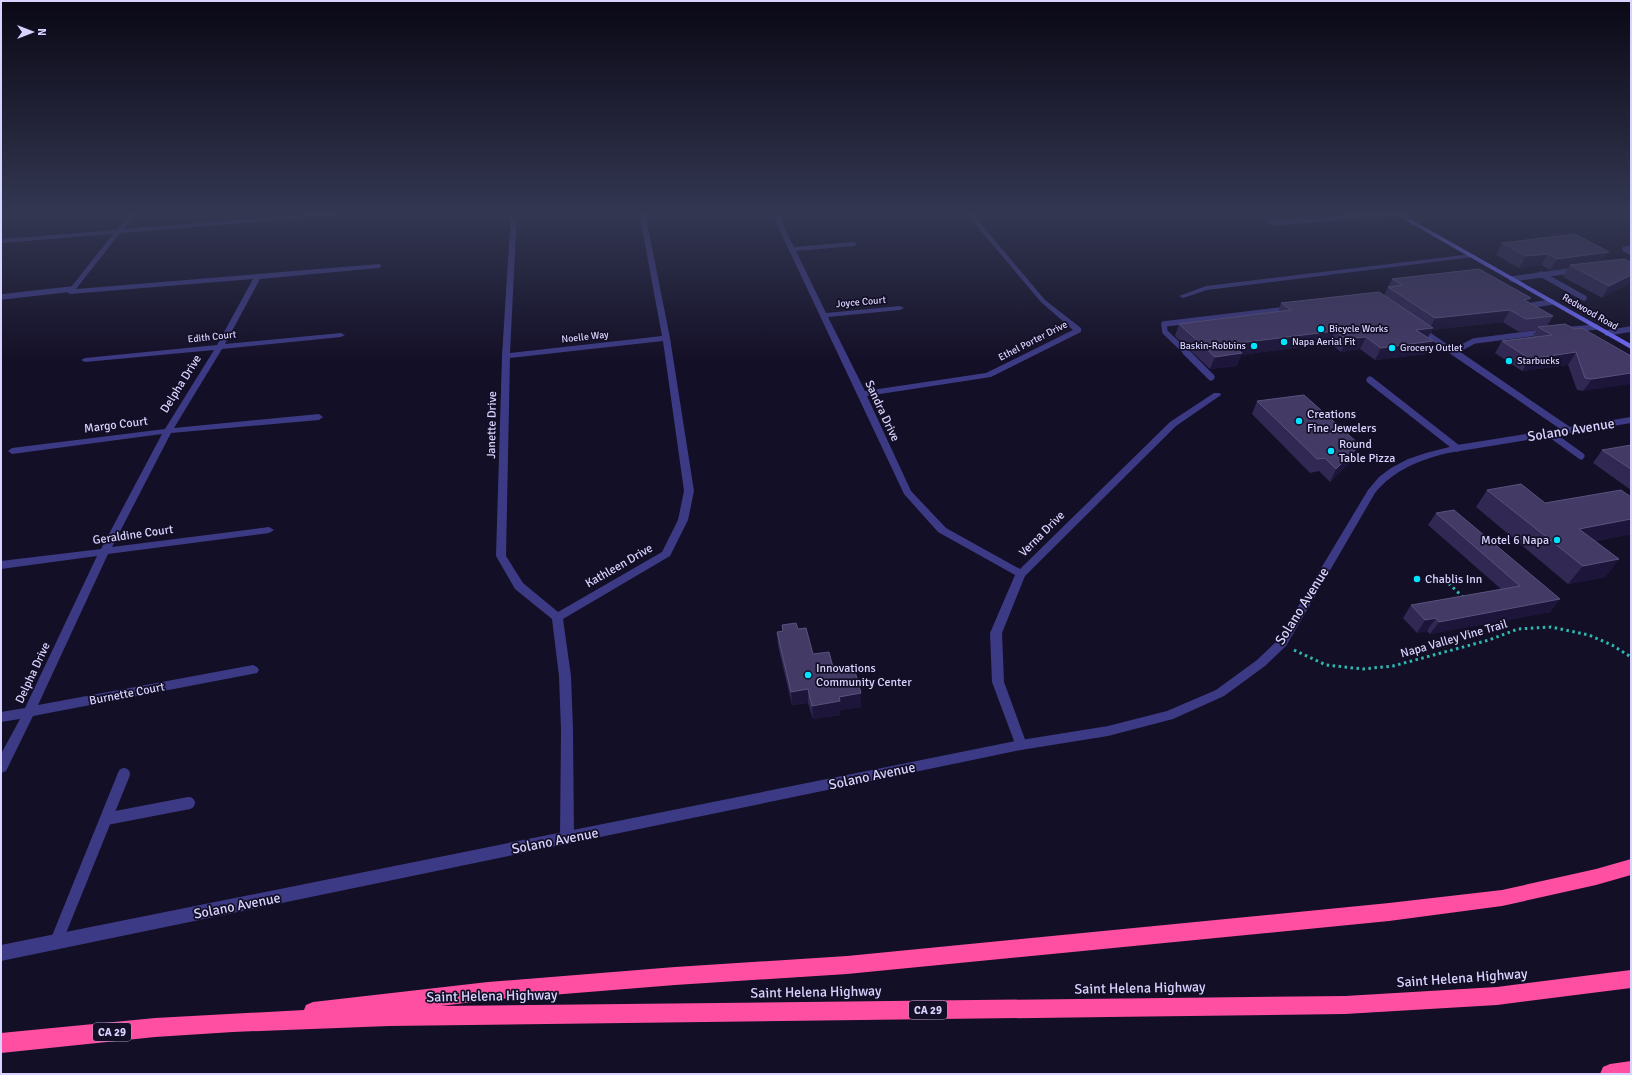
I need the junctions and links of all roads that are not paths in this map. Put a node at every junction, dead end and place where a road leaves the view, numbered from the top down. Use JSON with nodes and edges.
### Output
{"nodes":[{"id":1,"x":93,"y":262,"type":"edge"},
{"id":2,"x":511,"y":262,"type":"edge"},
{"id":3,"x":652,"y":262,"type":"edge"},
{"id":4,"x":798,"y":262,"type":"edge"},
{"id":5,"x":1010,"y":262,"type":"edge"},
{"id":6,"x":1421,"y":262,"type":"edge"},
{"id":7,"x":1483,"y":262,"type":"edge"},
{"id":8,"x":378,"y":266,"type":"dead end"},
{"id":9,"x":1586,"y":269,"type":"edge"},
{"id":10,"x":1541,"y":274,"type":"junction"},
{"id":11,"x":258,"y":277,"type":"junction"},
{"id":12,"x":1512,"y":279,"type":"junction"},
{"id":13,"x":72,"y":289,"type":"junction"},
{"id":14,"x":1183,"y":296,"type":"dead end"},
{"id":15,"x":1,"y":297,"type":"edge"},
{"id":16,"x":1584,"y":298,"type":"dead end"},
{"id":17,"x":1552,"y":302,"type":"junction"},
{"id":18,"x":900,"y":308,"type":"dead end"},
{"id":19,"x":1297,"y":308,"type":"edge"},
{"id":20,"x":1530,"y":314,"type":"edge"},
{"id":21,"x":824,"y":315,"type":"junction"},
{"id":22,"x":1417,"y":327,"type":"edge"},
{"id":23,"x":1596,"y":327,"type":"junction"},
{"id":24,"x":1631,"y":329,"type":"edge"},
{"id":25,"x":1606,"y":333,"type":"junction"},
{"id":26,"x":341,"y":335,"type":"dead end"},
{"id":27,"x":666,"y":338,"type":"junction"},
{"id":28,"x":220,"y":346,"type":"junction"},
{"id":29,"x":1631,"y":347,"type":"edge"},
{"id":30,"x":1453,"y":352,"type":"junction"},
{"id":31,"x":506,"y":356,"type":"junction"},
{"id":32,"x":85,"y":360,"type":"dead end"},
{"id":33,"x":1211,"y":377,"type":"dead end"},
{"id":34,"x":1370,"y":380,"type":"dead end"},
{"id":35,"x":862,"y":394,"type":"junction"},
{"id":36,"x":1217,"y":395,"type":"dead end"},
{"id":37,"x":319,"y":417,"type":"dead end"},
{"id":38,"x":1631,"y":420,"type":"edge"},
{"id":39,"x":1568,"y":430,"type":"junction"},
{"id":40,"x":168,"y":431,"type":"junction"},
{"id":41,"x":1549,"y":433,"type":"junction"},
{"id":42,"x":1457,"y":448,"type":"junction"},
{"id":43,"x":12,"y":451,"type":"dead end"},
{"id":44,"x":1581,"y":456,"type":"dead end"},
{"id":45,"x":269,"y":530,"type":"dead end"},
{"id":46,"x":104,"y":552,"type":"junction"},
{"id":47,"x":1,"y":565,"type":"edge"},
{"id":48,"x":1021,"y":574,"type":"junction"},
{"id":49,"x":557,"y":617,"type":"junction"},
{"id":50,"x":252,"y":670,"type":"dead end"},
{"id":51,"x":29,"y":712,"type":"junction"},
{"id":52,"x":1,"y":717,"type":"edge"},
{"id":53,"x":1021,"y":745,"type":"junction"},
{"id":54,"x":1,"y":767,"type":"edge"},
{"id":55,"x":124,"y":774,"type":"dead end"},
{"id":56,"x":190,"y":803,"type":"dead end"},
{"id":57,"x":106,"y":819,"type":"junction"},
{"id":58,"x":567,"y":839,"type":"junction"},
{"id":59,"x":1631,"y":867,"type":"edge"},
{"id":60,"x":56,"y":942,"type":"junction"},
{"id":61,"x":1,"y":954,"type":"edge"},
{"id":62,"x":1631,"y":979,"type":"edge"},
{"id":63,"x":223,"y":1022,"type":"junction"},
{"id":64,"x":1,"y":1043,"type":"edge"},
{"id":65,"x":1631,"y":1071,"type":"edge"},
{"id":66,"x":1610,"y":1074,"type":"edge"}],
"edges":[{"from":1,"to":13,"type":"street"},
{"from":2,"to":31,"type":"street","name":"Janette Drive"},
{"from":3,"to":27,"type":"street","name":"Kathleen Drive"},
{"from":4,"to":21,"type":"street","name":"Sandra Drive"},
{"from":5,"to":35,"type":"street","name":"Ethel Porter Drive"},
{"from":6,"to":14,"type":"street"},
{"from":7,"to":12,"type":"main road","name":"Redwood Road"},
{"from":8,"to":11,"type":"street"},
{"from":9,"to":10,"type":"lane"},
{"from":10,"to":12,"type":"lane"},
{"from":10,"to":16,"type":"lane"},
{"from":11,"to":13,"type":"street"},
{"from":11,"to":28,"type":"street","name":"Delpha Drive"},
{"from":12,"to":17,"type":"main road","name":"Redwood Road"},
{"from":13,"to":15,"type":"lane"},
{"from":17,"to":20,"type":"lane"},
{"from":17,"to":23,"type":"main road","name":"Redwood Road"},
{"from":18,"to":21,"type":"street","name":"Joyce Court"},
{"from":19,"to":33,"type":"lane"},
{"from":21,"to":35,"type":"street","name":"Sandra Drive"},
{"from":22,"to":30,"type":"lane"},
{"from":23,"to":25,"type":"main road","name":"Redwood Road"},
{"from":23,"to":30,"type":"lane"},
{"from":24,"to":25,"type":"lane"},
{"from":25,"to":29,"type":"main road","name":"Redwood Road"},
{"from":26,"to":28,"type":"street","name":"Edith Court"},
{"from":27,"to":31,"type":"street","name":"Noelle Way"},
{"from":27,"to":49,"type":"street","name":"Kathleen Drive"},
{"from":28,"to":32,"type":"street","name":"Edith Court"},
{"from":28,"to":40,"type":"street","name":"Delpha Drive"},
{"from":30,"to":39,"type":"lane"},
{"from":31,"to":49,"type":"street","name":"Janette Drive"},
{"from":34,"to":42,"type":"lane"},
{"from":35,"to":48,"type":"street","name":"Sandra Drive"},
{"from":36,"to":48,"type":"street","name":"Verna Drive"},
{"from":37,"to":40,"type":"street","name":"Margo Court"},
{"from":38,"to":39,"type":"street","name":"Solano Avenue"},
{"from":39,"to":41,"type":"street","name":"Solano Avenue"},
{"from":40,"to":43,"type":"street","name":"Margo Court"},
{"from":40,"to":46,"type":"street","name":"Delpha Drive"},
{"from":41,"to":42,"type":"street","name":"Solano Avenue"},
{"from":41,"to":44,"type":"lane"},
{"from":42,"to":53,"type":"street","name":"Solano Avenue"},
{"from":45,"to":46,"type":"street","name":"Geraldine Court"},
{"from":46,"to":47,"type":"street","name":"Geraldine Court"},
{"from":46,"to":51,"type":"street","name":"Delpha Drive"},
{"from":48,"to":53,"type":"street","name":"Verna Drive"},
{"from":49,"to":58,"type":"street"},
{"from":50,"to":51,"type":"street","name":"Burnette Court"},
{"from":51,"to":52,"type":"street","name":"Burnette Court"},
{"from":51,"to":54,"type":"street","name":"Delpha Drive"},
{"from":53,"to":58,"type":"street","name":"Solano Avenue"},
{"from":55,"to":57,"type":"lane"},
{"from":56,"to":57,"type":"lane"},
{"from":57,"to":60,"type":"lane"},
{"from":58,"to":60,"type":"street","name":"Solano Avenue"},
{"from":59,"to":63,"type":"highway"},
{"from":60,"to":61,"type":"street","name":"Solano Avenue"},
{"from":62,"to":63,"type":"highway","name":"Saint Helena Highway","number":"CA 29"},
{"from":63,"to":64,"type":"highway","name":"Saint Helena Highway","number":"CA 29"},
{"from":65,"to":66,"type":"highway"}]}
